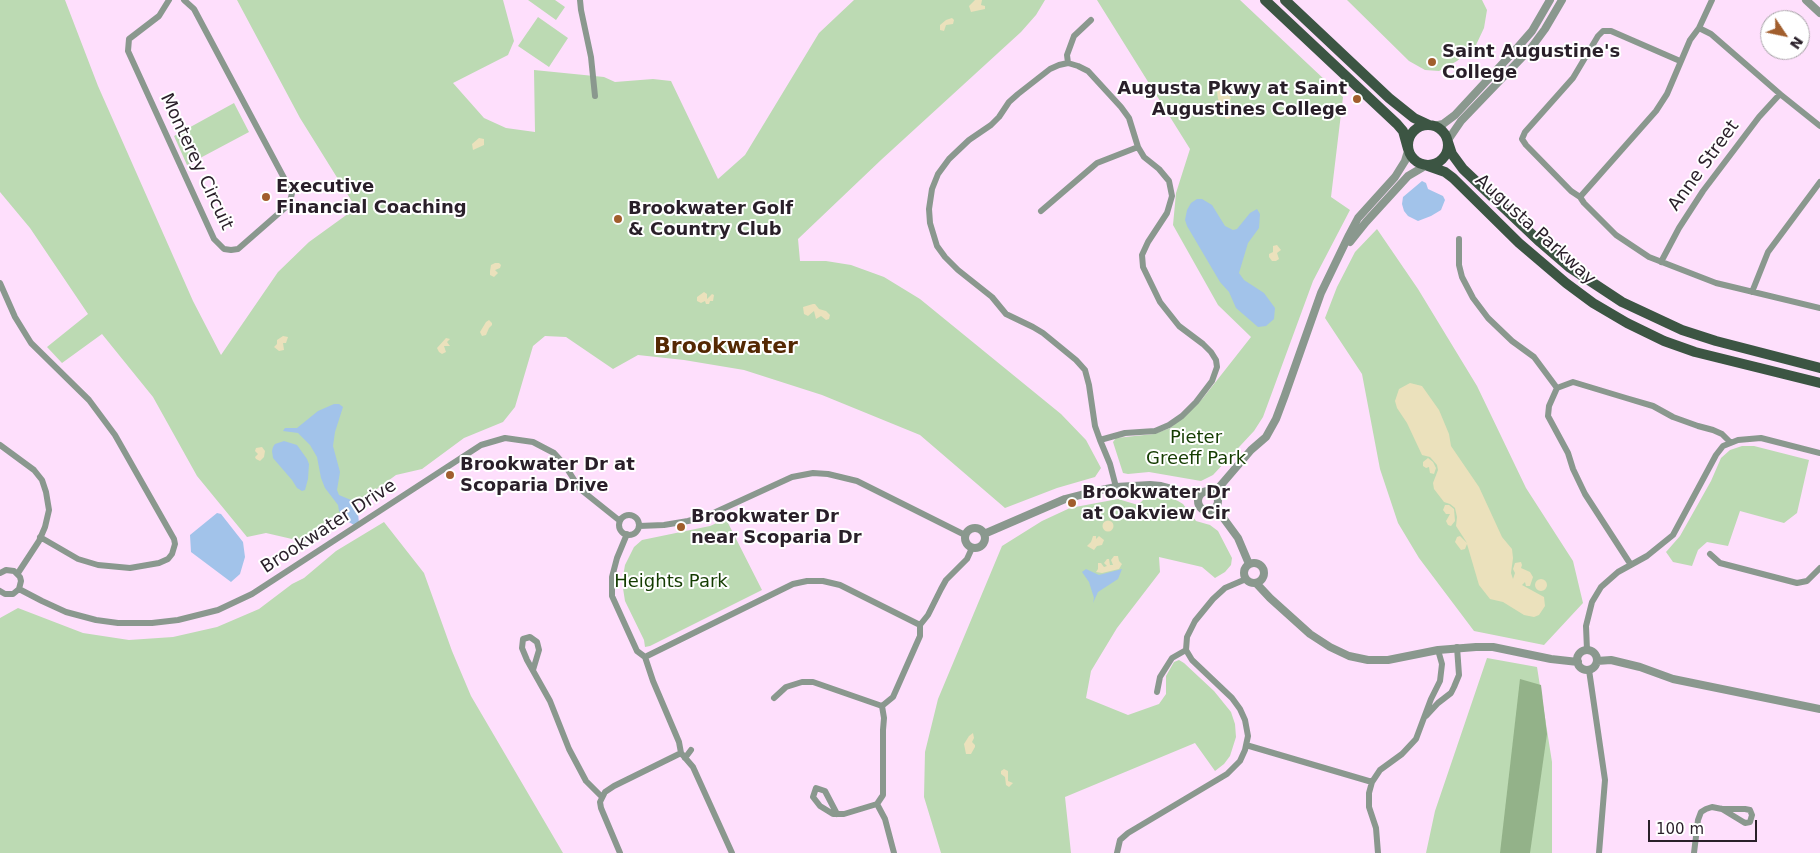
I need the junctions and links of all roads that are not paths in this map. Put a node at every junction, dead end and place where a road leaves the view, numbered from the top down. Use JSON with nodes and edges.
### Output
{"nodes":[{"id":1,"x":169,"y":0,"type":"edge"},
{"id":2,"x":184,"y":0,"type":"edge"},
{"id":3,"x":580,"y":0,"type":"edge"},
{"id":4,"x":1265,"y":0,"type":"edge"},
{"id":5,"x":1285,"y":0,"type":"edge"},
{"id":6,"x":1550,"y":0,"type":"edge"},
{"id":7,"x":1562,"y":0,"type":"edge"},
{"id":8,"x":1712,"y":0,"type":"edge"},
{"id":9,"x":1806,"y":0,"type":"edge"},
{"id":10,"x":1820,"y":12,"type":"edge"},
{"id":11,"x":1091,"y":20,"type":"dead end"},
{"id":12,"x":1700,"y":28,"type":"junction"},
{"id":13,"x":1680,"y":62,"type":"junction"},
{"id":14,"x":1068,"y":63,"type":"junction"},
{"id":15,"x":1780,"y":94,"type":"junction"},
{"id":16,"x":595,"y":96,"type":"dead end"},
{"id":17,"x":1431,"y":125,"type":"junction"},
{"id":18,"x":1820,"y":126,"type":"edge"},
{"id":19,"x":1448,"y":141,"type":"junction"},
{"id":20,"x":1138,"y":147,"type":"junction"},
{"id":21,"x":1408,"y":150,"type":"junction"},
{"id":22,"x":1427,"y":166,"type":"junction"},
{"id":23,"x":1820,"y":182,"type":"edge"},
{"id":24,"x":1580,"y":197,"type":"junction"},
{"id":25,"x":1041,"y":211,"type":"dead end"},
{"id":26,"x":1459,"y":239,"type":"dead end"},
{"id":27,"x":1340,"y":255,"type":"junction"},
{"id":28,"x":1661,"y":262,"type":"junction"},
{"id":29,"x":0,"y":283,"type":"edge"},
{"id":30,"x":1752,"y":292,"type":"junction"},
{"id":31,"x":1820,"y":308,"type":"edge"},
{"id":32,"x":1820,"y":368,"type":"edge"},
{"id":33,"x":1820,"y":383,"type":"edge"},
{"id":34,"x":1557,"y":388,"type":"junction"},
{"id":35,"x":1100,"y":440,"type":"junction"},
{"id":36,"x":1730,"y":442,"type":"junction"},
{"id":37,"x":0,"y":445,"type":"edge"},
{"id":38,"x":1820,"y":453,"type":"edge"},
{"id":39,"x":1116,"y":487,"type":"junction"},
{"id":40,"x":1215,"y":492,"type":"junction"},
{"id":41,"x":1199,"y":496,"type":"junction"},
{"id":42,"x":1216,"y":508,"type":"junction"},
{"id":43,"x":620,"y":521,"type":"junction"},
{"id":44,"x":639,"y":526,"type":"junction"},
{"id":45,"x":627,"y":534,"type":"junction"},
{"id":46,"x":984,"y":534,"type":"junction"},
{"id":47,"x":965,"y":535,"type":"junction"},
{"id":48,"x":40,"y":537,"type":"junction"},
{"id":49,"x":972,"y":548,"type":"junction"},
{"id":50,"x":1710,"y":554,"type":"dead end"},
{"id":51,"x":1249,"y":564,"type":"junction"},
{"id":52,"x":1631,"y":565,"type":"junction"},
{"id":53,"x":1820,"y":568,"type":"edge"},
{"id":54,"x":0,"y":573,"type":"edge"},
{"id":55,"x":18,"y":573,"type":"junction"},
{"id":56,"x":1246,"y":579,"type":"junction"},
{"id":57,"x":1256,"y":583,"type":"junction"},
{"id":58,"x":19,"y":589,"type":"junction"},
{"id":59,"x":0,"y":592,"type":"edge"},
{"id":60,"x":920,"y":625,"type":"junction"},
{"id":61,"x":1457,"y":647,"type":"junction"},
{"id":62,"x":1186,"y":650,"type":"junction"},
{"id":63,"x":1438,"y":650,"type":"junction"},
{"id":64,"x":1587,"y":650,"type":"junction"},
{"id":65,"x":645,"y":657,"type":"junction"},
{"id":66,"x":1597,"y":661,"type":"junction"},
{"id":67,"x":1578,"y":662,"type":"junction"},
{"id":68,"x":533,"y":670,"type":"junction"},
{"id":69,"x":1589,"y":670,"type":"junction"},
{"id":70,"x":1158,"y":692,"type":"dead end"},
{"id":71,"x":774,"y":698,"type":"dead end"},
{"id":72,"x":882,"y":706,"type":"junction"},
{"id":73,"x":1820,"y":709,"type":"edge"},
{"id":74,"x":1423,"y":719,"type":"junction"},
{"id":75,"x":1246,"y":745,"type":"junction"},
{"id":76,"x":691,"y":750,"type":"dead end"},
{"id":77,"x":683,"y":756,"type":"junction"},
{"id":78,"x":1372,"y":782,"type":"junction"},
{"id":79,"x":602,"y":797,"type":"junction"},
{"id":80,"x":877,"y":804,"type":"junction"},
{"id":81,"x":1722,"y":809,"type":"dead end"},
{"id":82,"x":837,"y":814,"type":"dead end"},
{"id":83,"x":620,"y":853,"type":"edge"},
{"id":84,"x":732,"y":853,"type":"edge"},
{"id":85,"x":894,"y":853,"type":"edge"},
{"id":86,"x":1117,"y":853,"type":"edge"},
{"id":87,"x":1378,"y":853,"type":"edge"},
{"id":88,"x":1598,"y":853,"type":"edge"},
{"id":89,"x":1694,"y":853,"type":"edge"}],
"edges":[{"from":1,"to":2,"type":"street","name":"Monterey Circuit"},
{"from":3,"to":16,"type":"street"},
{"from":4,"to":21,"type":"main road"},
{"from":5,"to":17,"type":"main road"},
{"from":6,"to":17,"type":"street"},
{"from":7,"to":19,"type":"street"},
{"from":8,"to":12,"type":"street"},
{"from":9,"to":10,"type":"street"},
{"from":11,"to":14,"type":"street"},
{"from":12,"to":13,"type":"street"},
{"from":12,"to":15,"type":"street"},
{"from":13,"to":24,"type":"street"},
{"from":13,"to":24,"type":"street"},
{"from":14,"to":20,"type":"street"},
{"from":14,"to":35,"type":"street"},
{"from":15,"to":18,"type":"street"},
{"from":15,"to":28,"type":"street","name":"Anne Street"},
{"from":17,"to":19,"type":"main road"},
{"from":17,"to":21,"type":"main road"},
{"from":19,"to":22,"type":"main road"},
{"from":19,"to":32,"type":"main road","name":"Augusta Parkway"},
{"from":20,"to":25,"type":"street"},
{"from":20,"to":35,"type":"street"},
{"from":21,"to":22,"type":"main road"},
{"from":21,"to":27,"type":"street"},
{"from":22,"to":27,"type":"street"},
{"from":22,"to":33,"type":"main road","name":"Augusta Parkway"},
{"from":23,"to":30,"type":"street"},
{"from":24,"to":28,"type":"street"},
{"from":26,"to":34,"type":"street"},
{"from":27,"to":40,"type":"street"},
{"from":28,"to":30,"type":"street"},
{"from":29,"to":48,"type":"street"},
{"from":30,"to":31,"type":"street"},
{"from":34,"to":36,"type":"street"},
{"from":34,"to":52,"type":"street"},
{"from":35,"to":39,"type":"street"},
{"from":36,"to":38,"type":"street"},
{"from":36,"to":52,"type":"street"},
{"from":37,"to":48,"type":"street"},
{"from":39,"to":41,"type":"street"},
{"from":39,"to":46,"type":"street"},
{"from":40,"to":41,"type":"street"},
{"from":40,"to":42,"type":"street"},
{"from":41,"to":42,"type":"street"},
{"from":42,"to":51,"type":"street"},
{"from":43,"to":44,"type":"street"},
{"from":43,"to":45,"type":"street","name":"Brookwater Drive"},
{"from":43,"to":58,"type":"street","name":"Brookwater Drive"},
{"from":44,"to":45,"type":"street"},
{"from":44,"to":47,"type":"street"},
{"from":45,"to":65,"type":"street"},
{"from":46,"to":47,"type":"street"},
{"from":46,"to":49,"type":"street"},
{"from":47,"to":49,"type":"street"},
{"from":48,"to":55,"type":"street"},
{"from":49,"to":60,"type":"street"},
{"from":50,"to":53,"type":"street"},
{"from":51,"to":56,"type":"street"},
{"from":51,"to":57,"type":"street"},
{"from":52,"to":64,"type":"street"},
{"from":54,"to":55,"type":"street"},
{"from":55,"to":58,"type":"street"},
{"from":56,"to":57,"type":"street"},
{"from":56,"to":62,"type":"street"},
{"from":57,"to":63,"type":"street"},
{"from":58,"to":59,"type":"street"},
{"from":60,"to":65,"type":"street"},
{"from":60,"to":72,"type":"street"},
{"from":61,"to":63,"type":"street"},
{"from":61,"to":67,"type":"street"},
{"from":61,"to":74,"type":"street"},
{"from":62,"to":70,"type":"street"},
{"from":62,"to":75,"type":"street"},
{"from":63,"to":74,"type":"street"},
{"from":64,"to":66,"type":"street"},
{"from":64,"to":67,"type":"street"},
{"from":65,"to":77,"type":"street"},
{"from":66,"to":69,"type":"street"},
{"from":66,"to":73,"type":"street"},
{"from":67,"to":69,"type":"street"},
{"from":68,"to":68,"type":"street"},
{"from":68,"to":79,"type":"street"},
{"from":69,"to":88,"type":"street"},
{"from":71,"to":72,"type":"street"},
{"from":72,"to":80,"type":"street"},
{"from":74,"to":78,"type":"street"},
{"from":75,"to":78,"type":"street"},
{"from":75,"to":86,"type":"street"},
{"from":76,"to":77,"type":"street"},
{"from":77,"to":79,"type":"street"},
{"from":77,"to":84,"type":"street"},
{"from":78,"to":87,"type":"street"},
{"from":79,"to":83,"type":"street"},
{"from":80,"to":82,"type":"street"},
{"from":80,"to":85,"type":"street"},
{"from":81,"to":89,"type":"street"}]}
